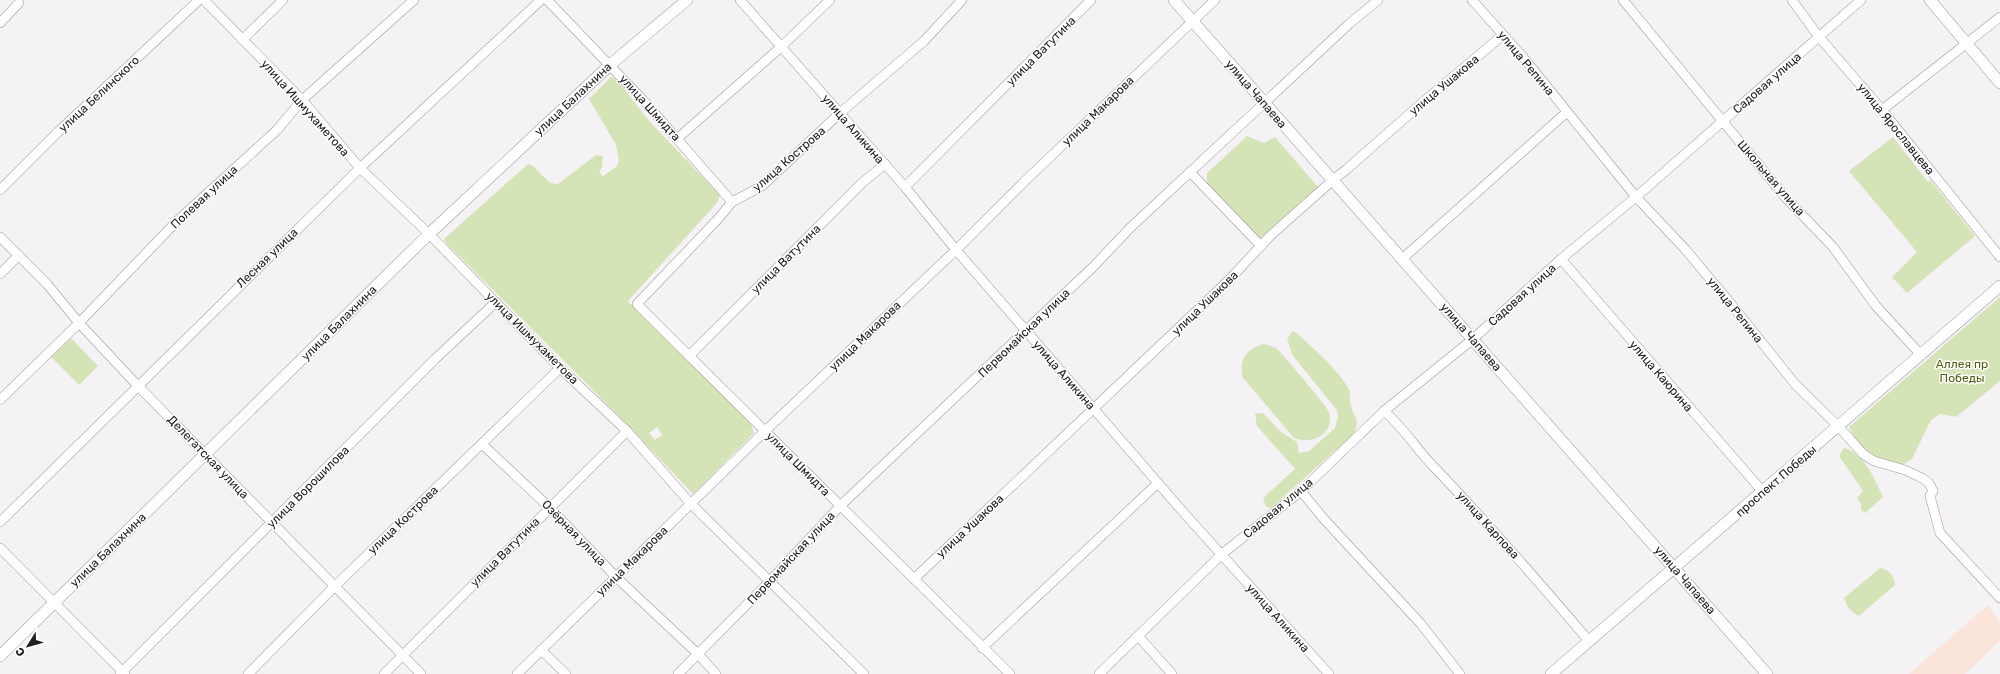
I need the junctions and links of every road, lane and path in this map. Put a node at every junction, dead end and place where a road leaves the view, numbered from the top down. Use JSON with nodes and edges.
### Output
{"nodes":[{"id":1,"x":199,"y":0,"type":"edge"},
{"id":2,"x":204,"y":0,"type":"edge"},
{"id":3,"x":283,"y":0,"type":"edge"},
{"id":4,"x":414,"y":0,"type":"edge"},
{"id":5,"x":541,"y":0,"type":"edge"},
{"id":6,"x":547,"y":0,"type":"edge"},
{"id":7,"x":687,"y":0,"type":"edge"},
{"id":8,"x":740,"y":0,"type":"edge"},
{"id":9,"x":830,"y":0,"type":"edge"},
{"id":10,"x":962,"y":0,"type":"edge"},
{"id":11,"x":1091,"y":0,"type":"edge"},
{"id":12,"x":1174,"y":0,"type":"edge"},
{"id":13,"x":1215,"y":0,"type":"edge"},
{"id":14,"x":1378,"y":0,"type":"edge"},
{"id":15,"x":1472,"y":0,"type":"edge"},
{"id":16,"x":1623,"y":0,"type":"edge"},
{"id":17,"x":1792,"y":0,"type":"edge"},
{"id":18,"x":1861,"y":0,"type":"edge"},
{"id":19,"x":1930,"y":0,"type":"edge"},
{"id":20,"x":19,"y":3,"type":"dead end"},
{"id":21,"x":2000,"y":17,"type":"edge"},
{"id":22,"x":1192,"y":21,"type":"junction"},
{"id":23,"x":0,"y":23,"type":"edge"},
{"id":24,"x":1503,"y":35,"type":"junction"},
{"id":25,"x":1819,"y":37,"type":"junction"},
{"id":26,"x":242,"y":40,"type":"junction"},
{"id":27,"x":1966,"y":42,"type":"junction"},
{"id":28,"x":781,"y":47,"type":"junction"},
{"id":29,"x":610,"y":64,"type":"junction"},
{"id":30,"x":2000,"y":83,"type":"edge"},
{"id":31,"x":302,"y":100,"type":"junction"},
{"id":32,"x":1265,"y":104,"type":"junction"},
{"id":33,"x":1882,"y":110,"type":"junction"},
{"id":34,"x":1567,"y":112,"type":"junction"},
{"id":35,"x":840,"y":113,"type":"junction"},
{"id":36,"x":1723,"y":122,"type":"junction"},
{"id":37,"x":678,"y":138,"type":"junction"},
{"id":38,"x":884,"y":164,"type":"junction"},
{"id":39,"x":360,"y":168,"type":"junction"},
{"id":40,"x":1190,"y":172,"type":"junction"},
{"id":41,"x":1332,"y":180,"type":"junction"},
{"id":42,"x":905,"y":187,"type":"junction"},
{"id":43,"x":0,"y":190,"type":"edge"},
{"id":44,"x":1636,"y":197,"type":"junction"},
{"id":45,"x":732,"y":202,"type":"junction"},
{"id":46,"x":429,"y":234,"type":"junction"},
{"id":47,"x":0,"y":237,"type":"edge"},
{"id":48,"x":1261,"y":246,"type":"junction"},
{"id":49,"x":956,"y":250,"type":"junction"},
{"id":50,"x":19,"y":255,"type":"junction"},
{"id":51,"x":2000,"y":257,"type":"edge"},
{"id":52,"x":1402,"y":259,"type":"junction"},
{"id":53,"x":1561,"y":259,"type":"junction"},
{"id":54,"x":0,"y":274,"type":"edge"},
{"id":55,"x":2000,"y":286,"type":"edge"},
{"id":56,"x":496,"y":302,"type":"junction"},
{"id":57,"x":637,"y":304,"type":"joint"},
{"id":58,"x":79,"y":323,"type":"junction"},
{"id":59,"x":1025,"y":330,"type":"junction"},
{"id":60,"x":1473,"y":339,"type":"junction"},
{"id":61,"x":1921,"y":355,"type":"junction"},
{"id":62,"x":689,"y":356,"type":"junction"},
{"id":63,"x":560,"y":368,"type":"junction"},
{"id":64,"x":138,"y":386,"type":"junction"},
{"id":65,"x":0,"y":400,"type":"edge"},
{"id":66,"x":1094,"y":409,"type":"junction"},
{"id":67,"x":1384,"y":411,"type":"junction"},
{"id":68,"x":1839,"y":427,"type":"junction"},
{"id":69,"x":627,"y":431,"type":"junction"},
{"id":70,"x":765,"y":431,"type":"junction"},
{"id":71,"x":482,"y":444,"type":"junction"},
{"id":72,"x":205,"y":454,"type":"junction"},
{"id":73,"x":1158,"y":483,"type":"junction"},
{"id":74,"x":1301,"y":491,"type":"junction"},
{"id":75,"x":1763,"y":492,"type":"junction"},
{"id":76,"x":691,"y":504,"type":"junction"},
{"id":77,"x":840,"y":506,"type":"junction"},
{"id":78,"x":550,"y":508,"type":"junction"},
{"id":79,"x":0,"y":522,"type":"edge"},
{"id":80,"x":272,"y":524,"type":"junction"},
{"id":81,"x":0,"y":548,"type":"edge"},
{"id":82,"x":1222,"y":554,"type":"junction"},
{"id":83,"x":1675,"y":568,"type":"junction"},
{"id":84,"x":616,"y":577,"type":"junction"},
{"id":85,"x":914,"y":579,"type":"junction"},
{"id":86,"x":769,"y":582,"type":"junction"},
{"id":87,"x":334,"y":587,"type":"junction"},
{"id":88,"x":2000,"y":598,"type":"edge"},
{"id":89,"x":54,"y":602,"type":"junction"},
{"id":90,"x":1139,"y":636,"type":"junction"},
{"id":91,"x":1589,"y":641,"type":"junction"},
{"id":92,"x":982,"y":648,"type":"junction"},
{"id":93,"x":541,"y":650,"type":"junction"},
{"id":94,"x":698,"y":654,"type":"junction"},
{"id":95,"x":0,"y":656,"type":"edge"},
{"id":96,"x":403,"y":656,"type":"junction"},
{"id":97,"x":123,"y":673,"type":"edge"},
{"id":98,"x":248,"y":674,"type":"edge"},
{"id":99,"x":384,"y":674,"type":"edge"},
{"id":100,"x":421,"y":674,"type":"edge"},
{"id":101,"x":517,"y":674,"type":"edge"},
{"id":102,"x":566,"y":674,"type":"edge"},
{"id":103,"x":678,"y":674,"type":"edge"},
{"id":104,"x":716,"y":674,"type":"edge"},
{"id":105,"x":864,"y":674,"type":"edge"},
{"id":106,"x":1010,"y":674,"type":"edge"},
{"id":107,"x":1099,"y":674,"type":"edge"},
{"id":108,"x":1172,"y":674,"type":"edge"},
{"id":109,"x":1329,"y":674,"type":"edge"},
{"id":110,"x":1460,"y":674,"type":"edge"},
{"id":111,"x":1551,"y":674,"type":"edge"},
{"id":112,"x":1767,"y":674,"type":"edge"}],
"edges":[{"from":1,"to":43,"type":"street","name":"улица Белинского"},
{"from":2,"to":26,"type":"street","name":"улица Ишмухаметова"},
{"from":3,"to":26,"type":"street"},
{"from":4,"to":31,"type":"street","name":"Полевая улица"},
{"from":5,"to":39,"type":"street","name":"Лесная улица"},
{"from":6,"to":29,"type":"street","name":"улица Шмидта"},
{"from":7,"to":29,"type":"street","name":"улица Балахнина"},
{"from":8,"to":28,"type":"street","name":"улица Аликина"},
{"from":9,"to":28,"type":"street"},
{"from":10,"to":35,"type":"street","name":"улица Кострова"},
{"from":11,"to":42,"type":"street","name":"улица Ватутина"},
{"from":12,"to":22,"type":"street","name":"улица Чапаева"},
{"from":13,"to":22,"type":"street","name":"улица Макарова"},
{"from":14,"to":32,"type":"street","name":"Первомайская улица"},
{"from":15,"to":24,"type":"street","name":"улица Репина"},
{"from":16,"to":36,"type":"street","name":"Школьная улица"},
{"from":17,"to":25,"type":"street","name":"улица Ярославцева"},
{"from":18,"to":25,"type":"street","name":"Садовая улица"},
{"from":19,"to":27,"type":"street"},
{"from":20,"to":23,"type":"street"},
{"from":21,"to":27,"type":"street"},
{"from":22,"to":32,"type":"street","name":"улица Чапаева"},
{"from":22,"to":49,"type":"street","name":"улица Макарова"},
{"from":24,"to":34,"type":"street","name":"улица Репина"},
{"from":24,"to":41,"type":"street","name":"улица Ушакова"},
{"from":25,"to":33,"type":"street","name":"улица Ярославцева"},
{"from":25,"to":36,"type":"street","name":"Садовая улица"},
{"from":26,"to":31,"type":"street","name":"улица Ишмухаметова"},
{"from":27,"to":30,"type":"street"},
{"from":27,"to":33,"type":"street"},
{"from":28,"to":35,"type":"street","name":"улица Аликина"},
{"from":28,"to":37,"type":"street"},
{"from":29,"to":37,"type":"street","name":"улица Шмидта"},
{"from":29,"to":46,"type":"street","name":"улица Балахнина"},
{"from":31,"to":39,"type":"street","name":"улица Ишмухаметова"},
{"from":31,"to":58,"type":"street","name":"Полевая улица"},
{"from":32,"to":40,"type":"street","name":"Первомайская улица"},
{"from":32,"to":41,"type":"street","name":"улица Чапаева"},
{"from":33,"to":51,"type":"street","name":"улица Ярославцева"},
{"from":34,"to":44,"type":"street","name":"улица Репина"},
{"from":34,"to":52,"type":"street"},
{"from":35,"to":38,"type":"street","name":"улица Аликина"},
{"from":35,"to":45,"type":"street","name":"улица Кострова"},
{"from":36,"to":44,"type":"street","name":"Садовая улица"},
{"from":36,"to":61,"type":"street","name":"Школьная улица"},
{"from":37,"to":45,"type":"street","name":"улица Шмидта"},
{"from":38,"to":42,"type":"street","name":"улица Аликина"},
{"from":38,"to":62,"type":"street","name":"улица Ватутина"},
{"from":39,"to":46,"type":"street","name":"улица Ишмухаметова"},
{"from":39,"to":64,"type":"street","name":"Лесная улица"},
{"from":40,"to":48,"type":"street"},
{"from":40,"to":59,"type":"street","name":"Первомайская улица"},
{"from":41,"to":48,"type":"street","name":"улица Ушакова"},
{"from":41,"to":52,"type":"street","name":"улица Чапаева"},
{"from":42,"to":49,"type":"street","name":"улица Аликина"},
{"from":44,"to":53,"type":"street","name":"Садовая улица"},
{"from":44,"to":68,"type":"street","name":"улица Репина"},
{"from":45,"to":57,"type":"street","name":"улица Кострова"},
{"from":46,"to":56,"type":"street","name":"улица Ишмухаметова"},
{"from":46,"to":72,"type":"street","name":"улица Балахнина"},
{"from":47,"to":50,"type":"street","name":"Делегатская улица"},
{"from":48,"to":66,"type":"street","name":"улица Ушакова"},
{"from":49,"to":59,"type":"street","name":"улица Аликина"},
{"from":49,"to":70,"type":"street","name":"улица Макарова"},
{"from":50,"to":54,"type":"street"},
{"from":50,"to":58,"type":"street","name":"Делегатская улица"},
{"from":52,"to":60,"type":"street","name":"улица Чапаева"},
{"from":53,"to":60,"type":"street","name":"Садовая улица"},
{"from":53,"to":75,"type":"street","name":"улица Каюрина"},
{"from":55,"to":61,"type":"street","name":"проспект Победы"},
{"from":56,"to":63,"type":"street","name":"улица Ишмухаметова"},
{"from":56,"to":80,"type":"street","name":"улица Ворошилова"},
{"from":57,"to":62,"type":"street","name":"улица Шмидта"},
{"from":58,"to":64,"type":"street","name":"Делегатская улица"},
{"from":58,"to":65,"type":"street","name":"Полевая улица"},
{"from":59,"to":66,"type":"street","name":"улица Аликина"},
{"from":59,"to":77,"type":"street","name":"Первомайская улица"},
{"from":60,"to":67,"type":"street","name":"Садовая улица"},
{"from":60,"to":83,"type":"street","name":"улица Чапаева"},
{"from":61,"to":68,"type":"street","name":"проспект Победы"},
{"from":62,"to":70,"type":"street","name":"улица Шмидта"},
{"from":63,"to":69,"type":"street","name":"улица Ишмухаметова"},
{"from":63,"to":71,"type":"street","name":"улица Кострова"},
{"from":64,"to":72,"type":"street","name":"Делегатская улица"},
{"from":64,"to":79,"type":"street","name":"Лесная улица"},
{"from":66,"to":73,"type":"street","name":"улица Аликина"},
{"from":66,"to":85,"type":"street","name":"улица Ушакова"},
{"from":67,"to":74,"type":"street","name":"Садовая улица"},
{"from":67,"to":91,"type":"street","name":"улица Карпова"},
{"from":68,"to":75,"type":"street","name":"проспект Победы"},
{"from":68,"to":88,"type":"street","name":"улица Репина"},
{"from":69,"to":76,"type":"street","name":"улица Ишмухаметова"},
{"from":69,"to":78,"type":"street","name":"улица Ватутина"},
{"from":70,"to":76,"type":"street","name":"улица Макарова"},
{"from":70,"to":77,"type":"street","name":"улица Шмидта"},
{"from":71,"to":78,"type":"street","name":"Озёрная улица"},
{"from":71,"to":87,"type":"street","name":"улица Кострова"},
{"from":72,"to":80,"type":"street","name":"Делегатская улица"},
{"from":72,"to":89,"type":"street","name":"улица Балахнина"},
{"from":73,"to":82,"type":"street","name":"улица Аликина"},
{"from":73,"to":92,"type":"street"},
{"from":74,"to":82,"type":"street","name":"Садовая улица"},
{"from":74,"to":110,"type":"street"},
{"from":75,"to":83,"type":"street","name":"проспект Победы"},
{"from":76,"to":84,"type":"street","name":"улица Макарова"},
{"from":76,"to":86,"type":"street","name":"улица Ишмухаметова"},
{"from":77,"to":85,"type":"street","name":"улица Шмидта"},
{"from":77,"to":86,"type":"street","name":"Первомайская улица"},
{"from":78,"to":84,"type":"street","name":"Озёрная улица"},
{"from":78,"to":96,"type":"street","name":"улица Ватутина"},
{"from":80,"to":87,"type":"street","name":"Делегатская улица"},
{"from":80,"to":97,"type":"street","name":"улица Ворошилова"},
{"from":81,"to":89,"type":"street"},
{"from":82,"to":90,"type":"street","name":"Садовая улица"},
{"from":82,"to":109,"type":"street","name":"улица Аликина"},
{"from":83,"to":91,"type":"street","name":"проспект Победы"},
{"from":83,"to":112,"type":"street","name":"улица Чапаева"},
{"from":84,"to":93,"type":"street","name":"улица Макарова"},
{"from":84,"to":94,"type":"street","name":"Озёрная улица"},
{"from":85,"to":92,"type":"street","name":"улица Шмидта"},
{"from":86,"to":94,"type":"street","name":"Первомайская улица"},
{"from":86,"to":105,"type":"street","name":"улица Ишмухаметова"},
{"from":87,"to":96,"type":"street","name":"Делегатская улица"},
{"from":87,"to":98,"type":"street","name":"улица Кострова"},
{"from":89,"to":95,"type":"street","name":"улица Балахнина"},
{"from":89,"to":97,"type":"street"},
{"from":90,"to":107,"type":"street","name":"Садовая улица"},
{"from":90,"to":108,"type":"street"},
{"from":91,"to":111,"type":"street","name":"проспект Победы"},
{"from":92,"to":106,"type":"street","name":"улица Шмидта"},
{"from":93,"to":101,"type":"street","name":"улица Макарова"},
{"from":93,"to":102,"type":"street"},
{"from":94,"to":103,"type":"street","name":"Первомайская улица"},
{"from":94,"to":104,"type":"street","name":"Озёрная улица"},
{"from":96,"to":99,"type":"street","name":"улица Ватутина"},
{"from":96,"to":100,"type":"street","name":"Делегатская улица"}]}
